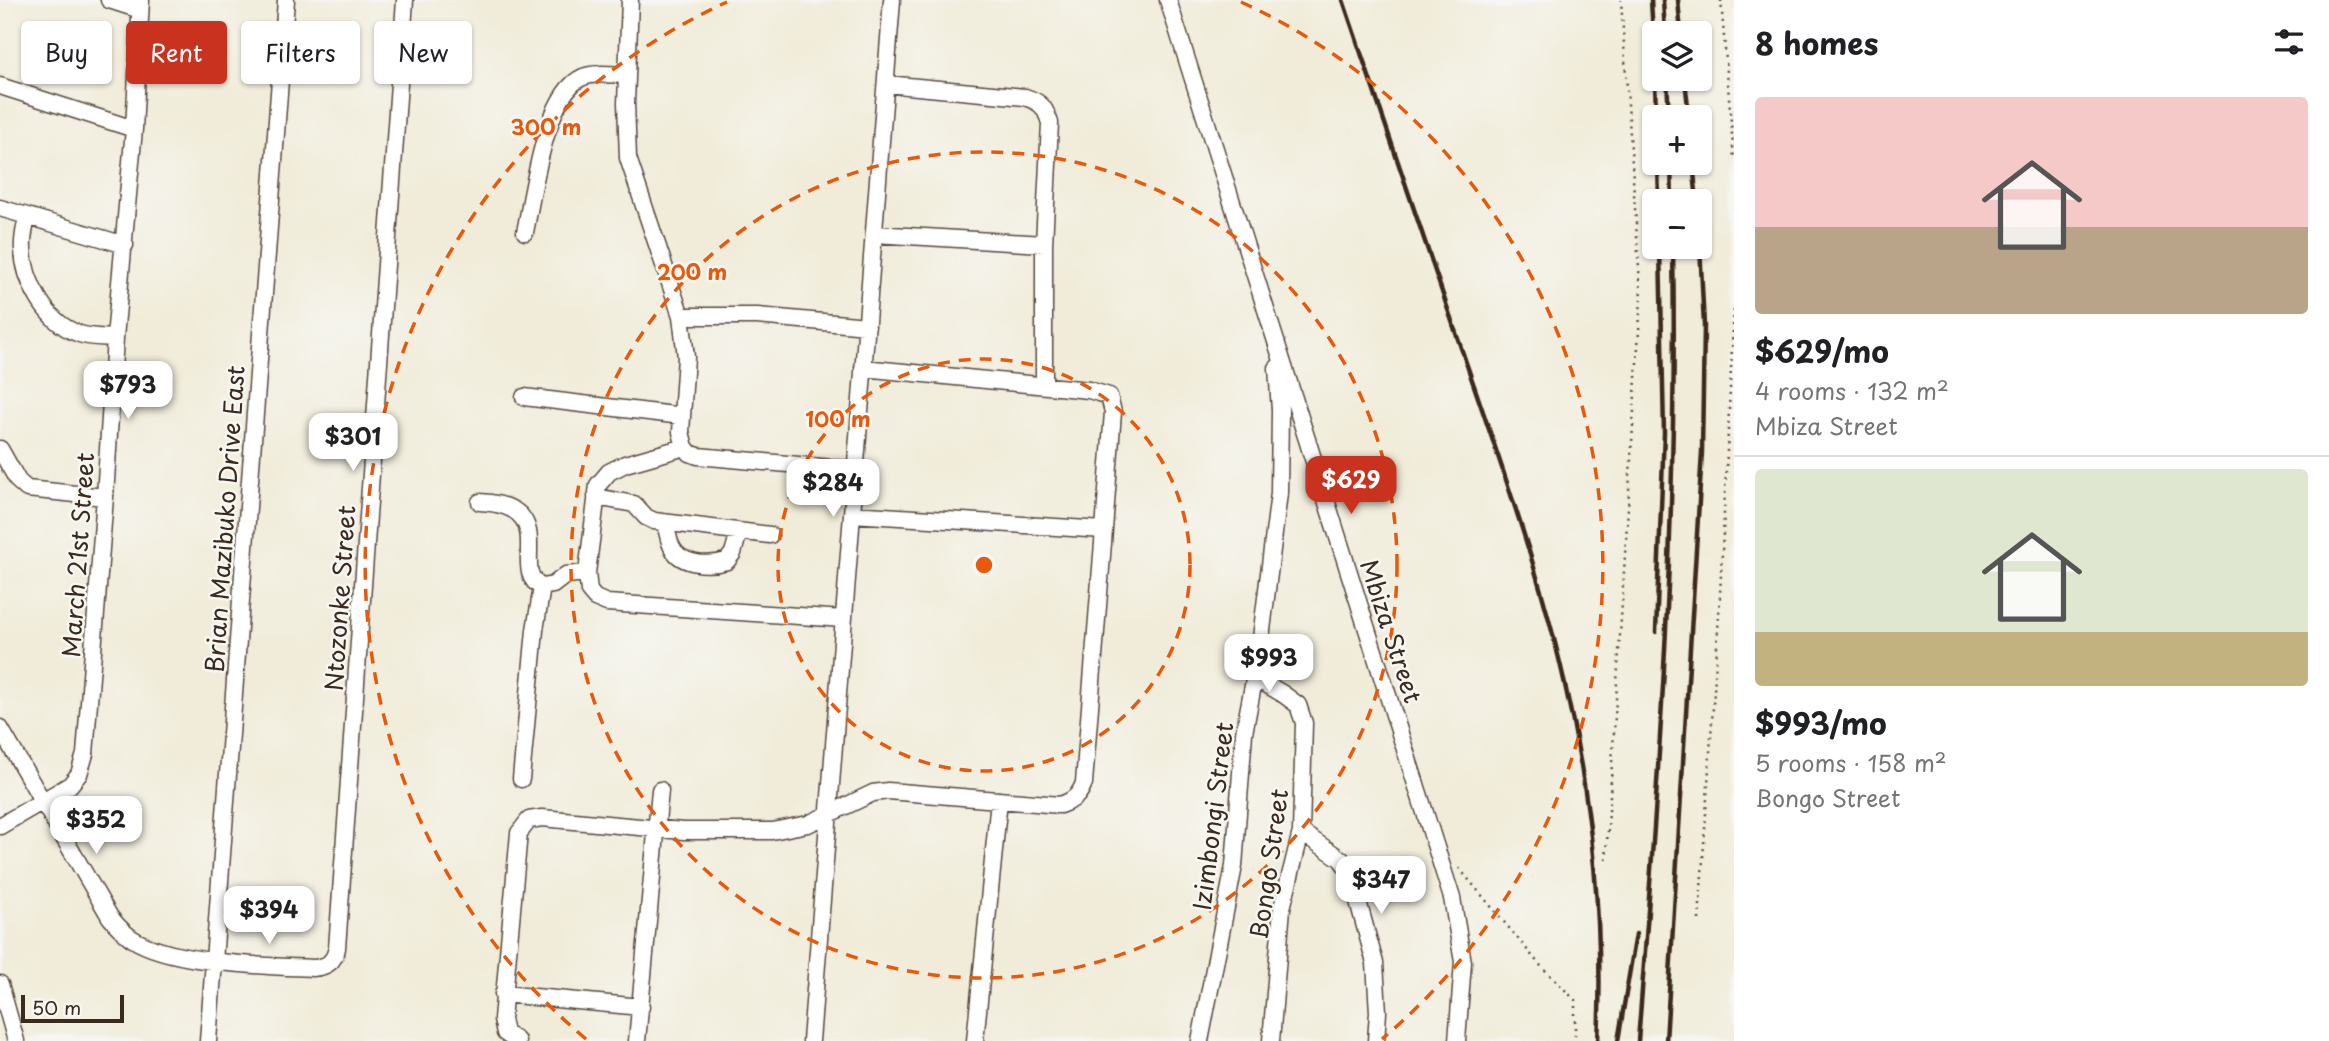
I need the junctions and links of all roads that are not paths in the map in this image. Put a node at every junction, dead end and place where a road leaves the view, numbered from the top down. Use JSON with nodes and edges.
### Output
{"nodes":[{"id":1,"x":109,"y":0,"type":"edge"},
{"id":2,"x":286,"y":0,"type":"edge"},
{"id":3,"x":405,"y":0,"type":"edge"},
{"id":4,"x":630,"y":0,"type":"edge"},
{"id":5,"x":892,"y":0,"type":"edge"},
{"id":6,"x":1168,"y":0,"type":"edge"},
{"id":7,"x":140,"y":5,"type":"edge"},
{"id":8,"x":627,"y":75,"type":"junction"},
{"id":9,"x":886,"y":84,"type":"junction"},
{"id":10,"x":0,"y":86,"type":"edge"},
{"id":11,"x":134,"y":129,"type":"junction"},
{"id":12,"x":0,"y":208,"type":"edge"},
{"id":13,"x":27,"y":217,"type":"junction"},
{"id":14,"x":525,"y":232,"type":"dead end"},
{"id":15,"x":874,"y":234,"type":"junction"},
{"id":16,"x":1044,"y":244,"type":"junction"},
{"id":17,"x":125,"y":245,"type":"junction"},
{"id":18,"x":681,"y":316,"type":"junction"},
{"id":19,"x":867,"y":326,"type":"junction"},
{"id":20,"x":115,"y":338,"type":"junction"},
{"id":21,"x":1275,"y":344,"type":"junction"},
{"id":22,"x":863,"y":369,"type":"junction"},
{"id":23,"x":1044,"y":385,"type":"junction"},
{"id":24,"x":524,"y":397,"type":"dead end"},
{"id":25,"x":682,"y":416,"type":"junction"},
{"id":26,"x":685,"y":447,"type":"junction"},
{"id":27,"x":0,"y":449,"type":"edge"},
{"id":28,"x":855,"y":470,"type":"junction"},
{"id":29,"x":596,"y":496,"type":"junction"},
{"id":30,"x":105,"y":497,"type":"junction"},
{"id":31,"x":480,"y":502,"type":"dead end"},
{"id":32,"x":852,"y":514,"type":"junction"},
{"id":33,"x":665,"y":523,"type":"junction"},
{"id":34,"x":1104,"y":530,"type":"junction"},
{"id":35,"x":739,"y":533,"type":"junction"},
{"id":36,"x":769,"y":535,"type":"dead end"},
{"id":37,"x":587,"y":573,"type":"junction"},
{"id":38,"x":542,"y":587,"type":"junction"},
{"id":39,"x":844,"y":619,"type":"junction"},
{"id":40,"x":1254,"y":677,"type":"junction"},
{"id":41,"x":0,"y":728,"type":"edge"},
{"id":42,"x":521,"y":779,"type":"dead end"},
{"id":43,"x":660,"y":790,"type":"dead end"},
{"id":44,"x":999,"y":800,"type":"junction"},
{"id":45,"x":43,"y":802,"type":"junction"},
{"id":46,"x":829,"y":815,"type":"junction"},
{"id":47,"x":0,"y":826,"type":"edge"},
{"id":48,"x":658,"y":829,"type":"junction"},
{"id":49,"x":1301,"y":832,"type":"junction"},
{"id":50,"x":214,"y":960,"type":"junction"},
{"id":51,"x":0,"y":984,"type":"edge"},
{"id":52,"x":503,"y":994,"type":"junction"},
{"id":53,"x":641,"y":1007,"type":"junction"},
{"id":54,"x":16,"y":1041,"type":"edge"},
{"id":55,"x":208,"y":1041,"type":"edge"},
{"id":56,"x":517,"y":1041,"type":"edge"},
{"id":57,"x":638,"y":1041,"type":"edge"},
{"id":58,"x":811,"y":1041,"type":"edge"},
{"id":59,"x":975,"y":1041,"type":"edge"},
{"id":60,"x":1200,"y":1041,"type":"edge"},
{"id":61,"x":1271,"y":1041,"type":"edge"},
{"id":62,"x":1376,"y":1041,"type":"edge"},
{"id":63,"x":1457,"y":1041,"type":"edge"}],
"edges":[{"from":1,"to":7,"type":"street"},
{"from":2,"to":50,"type":"street","name":"Brian Mazibuko Drive East"},
{"from":3,"to":50,"type":"street","name":"Ntozonke Street"},
{"from":4,"to":8,"type":"street"},
{"from":5,"to":9,"type":"street"},
{"from":6,"to":21,"type":"street","name":"Mbiza Street"},
{"from":7,"to":11,"type":"street","name":"March 21st Street"},
{"from":8,"to":14,"type":"street"},
{"from":8,"to":18,"type":"street"},
{"from":9,"to":15,"type":"street"},
{"from":9,"to":16,"type":"street"},
{"from":10,"to":11,"type":"street"},
{"from":11,"to":17,"type":"street","name":"March 21st Street"},
{"from":12,"to":13,"type":"street"},
{"from":13,"to":17,"type":"street"},
{"from":13,"to":20,"type":"street"},
{"from":15,"to":16,"type":"street"},
{"from":15,"to":19,"type":"street"},
{"from":16,"to":23,"type":"street"},
{"from":17,"to":20,"type":"street","name":"March 21st Street"},
{"from":18,"to":19,"type":"street"},
{"from":18,"to":25,"type":"street"},
{"from":19,"to":22,"type":"street"},
{"from":20,"to":30,"type":"street","name":"March 21st Street"},
{"from":21,"to":40,"type":"street","name":"Izimbongi Street"},
{"from":21,"to":63,"type":"street","name":"Mbiza Street"},
{"from":22,"to":23,"type":"street"},
{"from":22,"to":28,"type":"street"},
{"from":23,"to":34,"type":"street"},
{"from":24,"to":25,"type":"street"},
{"from":25,"to":26,"type":"street"},
{"from":26,"to":28,"type":"street"},
{"from":26,"to":29,"type":"street"},
{"from":27,"to":30,"type":"street"},
{"from":28,"to":32,"type":"street"},
{"from":29,"to":33,"type":"street"},
{"from":29,"to":37,"type":"street"},
{"from":30,"to":45,"type":"street","name":"March 21st Street"},
{"from":31,"to":38,"type":"street"},
{"from":32,"to":34,"type":"street"},
{"from":32,"to":39,"type":"street"},
{"from":33,"to":35,"type":"street"},
{"from":33,"to":35,"type":"street"},
{"from":34,"to":44,"type":"street"},
{"from":35,"to":36,"type":"street"},
{"from":37,"to":38,"type":"street"},
{"from":37,"to":39,"type":"street"},
{"from":38,"to":42,"type":"street"},
{"from":39,"to":46,"type":"street"},
{"from":40,"to":49,"type":"street","name":"Bongo Street"},
{"from":40,"to":60,"type":"street","name":"Izimbongi Street"},
{"from":41,"to":45,"type":"street"},
{"from":43,"to":48,"type":"street"},
{"from":44,"to":46,"type":"street"},
{"from":44,"to":59,"type":"street"},
{"from":45,"to":47,"type":"street","name":"March 21st Street"},
{"from":45,"to":50,"type":"street"},
{"from":46,"to":48,"type":"street"},
{"from":46,"to":58,"type":"street"},
{"from":48,"to":52,"type":"street"},
{"from":48,"to":53,"type":"street"},
{"from":49,"to":61,"type":"street","name":"Bongo Street"},
{"from":49,"to":62,"type":"street"},
{"from":50,"to":55,"type":"street","name":"Brian Mazibuko Drive East"},
{"from":51,"to":54,"type":"street"},
{"from":52,"to":53,"type":"street"},
{"from":52,"to":56,"type":"street"},
{"from":53,"to":57,"type":"street"}]}
